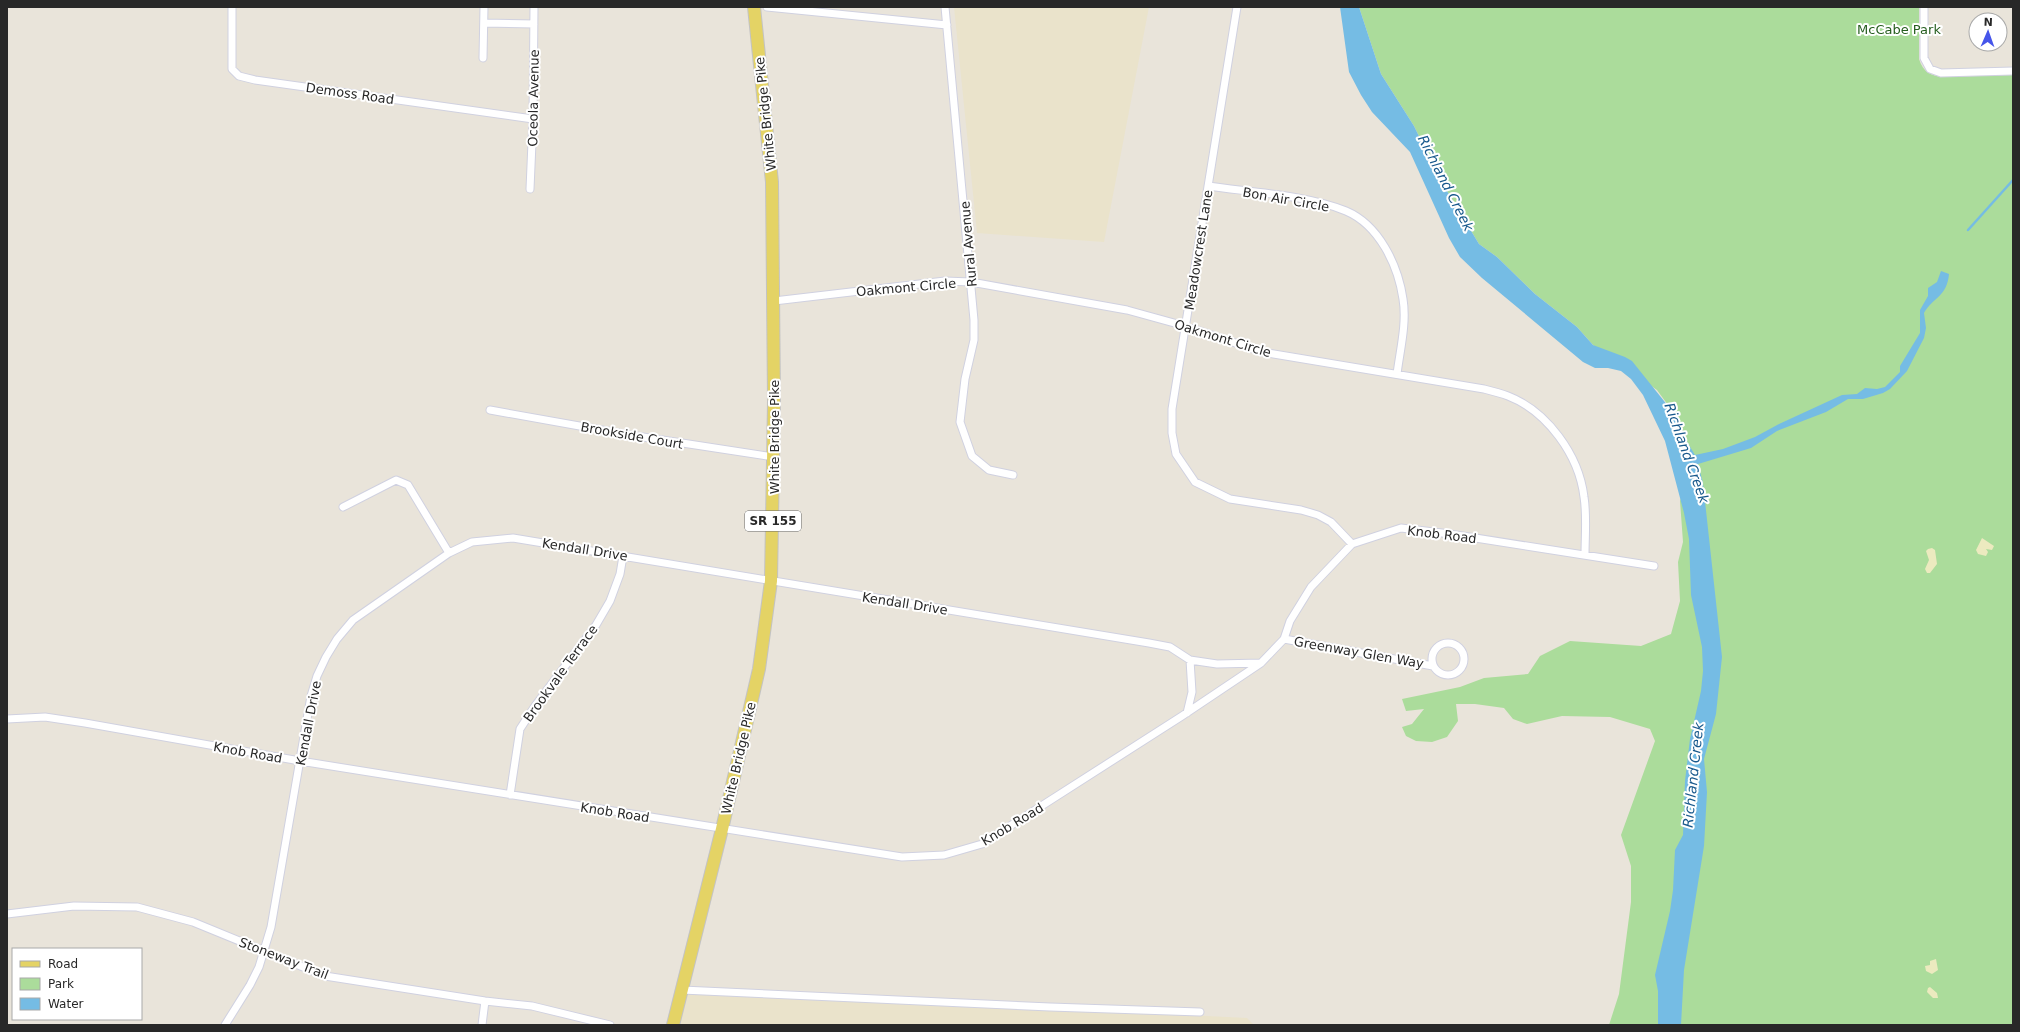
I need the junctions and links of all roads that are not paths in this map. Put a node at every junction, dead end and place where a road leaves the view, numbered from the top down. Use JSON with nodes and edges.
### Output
{"nodes":[{"id":1,"x":232,"y":7,"type":"edge"},
{"id":2,"x":484,"y":7,"type":"edge"},
{"id":3,"x":534,"y":7,"type":"edge"},
{"id":4,"x":754,"y":7,"type":"edge"},
{"id":5,"x":767,"y":7,"type":"edge"},
{"id":6,"x":945,"y":7,"type":"edge"},
{"id":7,"x":1237,"y":7,"type":"edge"},
{"id":8,"x":1924,"y":7,"type":"edge"},
{"id":9,"x":484,"y":23,"type":"junction"},
{"id":10,"x":534,"y":24,"type":"junction"},
{"id":11,"x":947,"y":25,"type":"junction"},
{"id":12,"x":483,"y":58,"type":"dead end"},
{"id":13,"x":2013,"y":71,"type":"edge"},
{"id":14,"x":533,"y":119,"type":"junction"},
{"id":15,"x":1208,"y":186,"type":"junction"},
{"id":16,"x":530,"y":189,"type":"dead end"},
{"id":17,"x":971,"y":282,"type":"junction"},
{"id":18,"x":774,"y":301,"type":"junction"},
{"id":19,"x":1185,"y":326,"type":"junction"},
{"id":20,"x":1397,"y":374,"type":"junction"},
{"id":21,"x":490,"y":410,"type":"dead end"},
{"id":22,"x":774,"y":458,"type":"junction"},
{"id":23,"x":1013,"y":474,"type":"dead end"},
{"id":24,"x":343,"y":507,"type":"dead end"},
{"id":25,"x":1352,"y":544,"type":"junction"},
{"id":26,"x":450,"y":553,"type":"junction"},
{"id":27,"x":1585,"y":555,"type":"junction"},
{"id":28,"x":623,"y":556,"type":"junction"},
{"id":29,"x":1654,"y":566,"type":"dead end"},
{"id":30,"x":772,"y":581,"type":"junction"},
{"id":31,"x":1284,"y":638,"type":"junction"},
{"id":32,"x":1190,"y":660,"type":"junction"},
{"id":33,"x":1261,"y":663,"type":"junction"},
{"id":34,"x":1433,"y":666,"type":"junction"},
{"id":35,"x":1187,"y":713,"type":"junction"},
{"id":36,"x":7,"y":719,"type":"edge"},
{"id":37,"x":300,"y":761,"type":"junction"},
{"id":38,"x":510,"y":795,"type":"junction"},
{"id":39,"x":722,"y":829,"type":"junction"},
{"id":40,"x":7,"y":914,"type":"edge"},
{"id":41,"x":264,"y":952,"type":"junction"},
{"id":42,"x":682,"y":990,"type":"junction"},
{"id":43,"x":486,"y":1001,"type":"junction"},
{"id":44,"x":1200,"y":1012,"type":"dead end"},
{"id":45,"x":225,"y":1025,"type":"edge"},
{"id":46,"x":482,"y":1025,"type":"edge"},
{"id":47,"x":610,"y":1025,"type":"edge"},
{"id":48,"x":673,"y":1025,"type":"edge"}],
"edges":[{"from":1,"to":14,"type":"street","name":"Demoss Road"},
{"from":2,"to":9,"type":"street"},
{"from":3,"to":10,"type":"street","name":"Oceola Avenue"},
{"from":4,"to":18,"type":"main road","name":"White Bridge Pike","number":"SR 155"},
{"from":5,"to":11,"type":"street"},
{"from":6,"to":11,"type":"street","name":"Rural Avenue"},
{"from":7,"to":15,"type":"street","name":"Meadowcrest Lane"},
{"from":8,"to":13,"type":"street"},
{"from":9,"to":10,"type":"street"},
{"from":9,"to":12,"type":"street"},
{"from":10,"to":14,"type":"street","name":"Oceola Avenue"},
{"from":11,"to":17,"type":"street","name":"Rural Avenue"},
{"from":14,"to":16,"type":"street","name":"Oceola Avenue"},
{"from":15,"to":19,"type":"street","name":"Meadowcrest Lane"},
{"from":15,"to":20,"type":"street","name":"Bon Air Circle"},
{"from":17,"to":18,"type":"street","name":"Oakmont Circle"},
{"from":17,"to":19,"type":"street","name":"Oakmont Circle"},
{"from":17,"to":23,"type":"street","name":"Rural Avenue"},
{"from":18,"to":22,"type":"main road","name":"White Bridge Pike","number":"SR 155"},
{"from":19,"to":20,"type":"street","name":"Oakmont Circle"},
{"from":19,"to":25,"type":"street","name":"Meadowcrest Lane"},
{"from":20,"to":27,"type":"street","name":"Oakmont Circle"},
{"from":21,"to":22,"type":"street","name":"Brookside Court"},
{"from":22,"to":30,"type":"main road","name":"White Bridge Pike","number":"SR 155"},
{"from":24,"to":26,"type":"street"},
{"from":25,"to":27,"type":"street","name":"Knob Road"},
{"from":25,"to":31,"type":"street","name":"Knob Road"},
{"from":26,"to":28,"type":"street","name":"Kendall Drive"},
{"from":26,"to":37,"type":"street","name":"Kendall Drive"},
{"from":27,"to":29,"type":"street","name":"Knob Road"},
{"from":28,"to":30,"type":"street","name":"Kendall Drive"},
{"from":28,"to":38,"type":"street","name":"Brookvale Terrace"},
{"from":30,"to":32,"type":"street","name":"Kendall Drive"},
{"from":30,"to":39,"type":"main road","name":"White Bridge Pike","number":"SR 155"},
{"from":31,"to":33,"type":"street","name":"Knob Road"},
{"from":31,"to":34,"type":"street","name":"Greenway Glen Way"},
{"from":32,"to":33,"type":"street","name":"Kendall Drive"},
{"from":32,"to":35,"type":"street"},
{"from":33,"to":35,"type":"street","name":"Knob Road"},
{"from":34,"to":34,"type":"street","name":"Greenway Glen Way"},
{"from":35,"to":39,"type":"street","name":"Knob Road"},
{"from":36,"to":37,"type":"street","name":"Knob Road"},
{"from":37,"to":38,"type":"street","name":"Knob Road"},
{"from":37,"to":41,"type":"street","name":"Kendall Drive"},
{"from":38,"to":39,"type":"street","name":"Knob Road"},
{"from":39,"to":42,"type":"main road","name":"White Bridge Pike","number":"SR 155"},
{"from":40,"to":41,"type":"street","name":"Stoneway Trail"},
{"from":41,"to":43,"type":"street","name":"Stoneway Trail"},
{"from":41,"to":45,"type":"street","name":"Kendall Drive"},
{"from":42,"to":44,"type":"street"},
{"from":42,"to":48,"type":"main road","name":"White Bridge Pike","number":"SR 155"},
{"from":43,"to":46,"type":"street"},
{"from":43,"to":47,"type":"street","name":"Stoneway Trail"}]}
